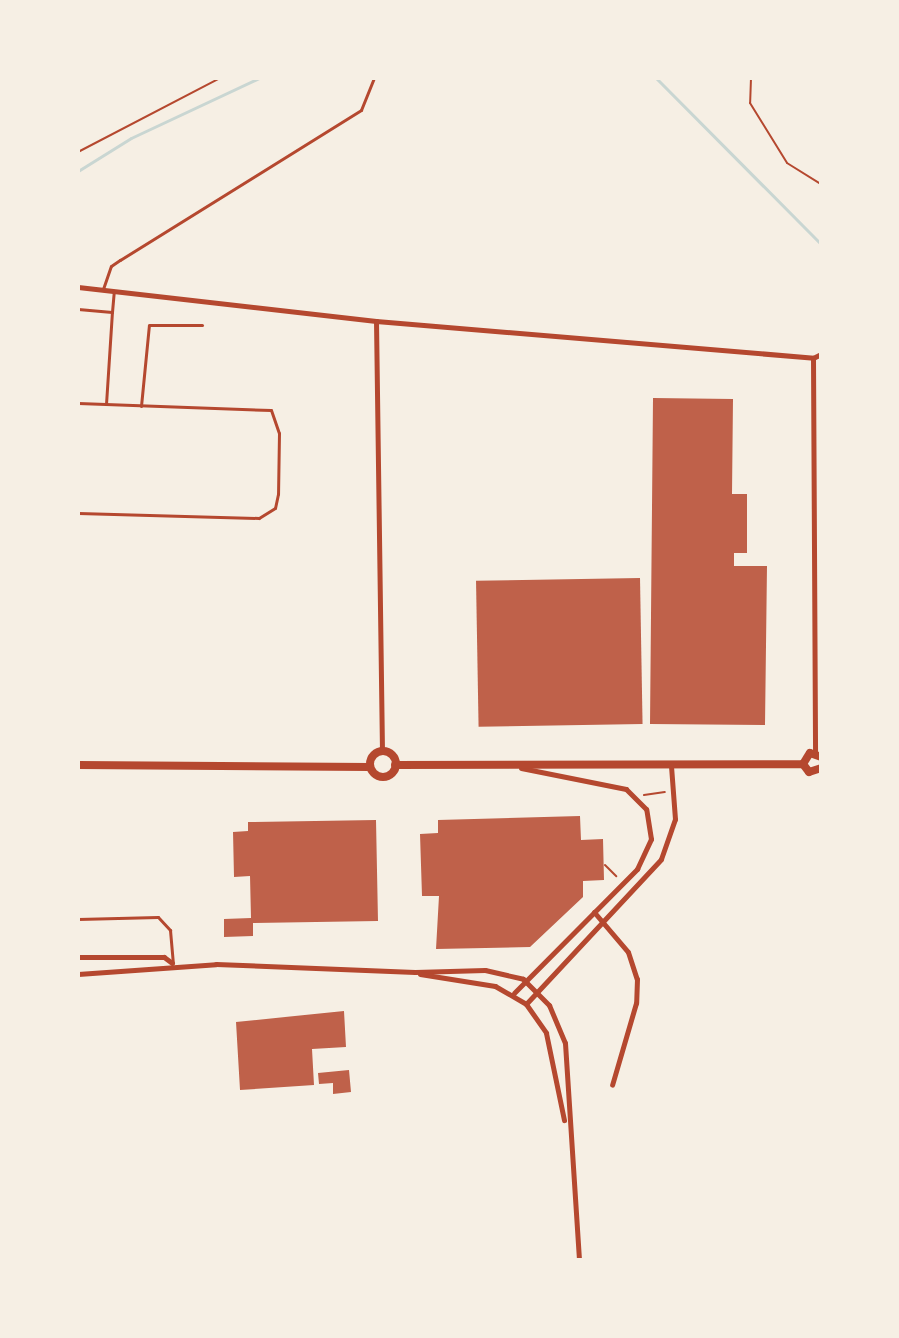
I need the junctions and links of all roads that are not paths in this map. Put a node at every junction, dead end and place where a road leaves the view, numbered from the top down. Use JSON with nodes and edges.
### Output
{"nodes":[{"id":1,"x":374,"y":78,"type":"edge"},
{"id":2,"x":78,"y":287,"type":"edge"},
{"id":3,"x":103,"y":289,"type":"junction"},
{"id":4,"x":114,"y":291,"type":"junction"},
{"id":5,"x":78,"y":309,"type":"edge"},
{"id":6,"x":112,"y":312,"type":"junction"},
{"id":7,"x":376,"y":321,"type":"junction"},
{"id":8,"x":202,"y":325,"type":"dead end"},
{"id":9,"x":821,"y":354,"type":"edge"},
{"id":10,"x":813,"y":358,"type":"junction"},
{"id":11,"x":78,"y":403,"type":"edge"},
{"id":12,"x":106,"y":404,"type":"junction"},
{"id":13,"x":141,"y":406,"type":"junction"},
{"id":14,"x":78,"y":513,"type":"edge"},
{"id":15,"x":382,"y":751,"type":"junction"},
{"id":16,"x":818,"y":755,"type":"edge"},
{"id":17,"x":803,"y":764,"type":"junction"},
{"id":18,"x":78,"y":765,"type":"edge"},
{"id":19,"x":395,"y":765,"type":"junction"},
{"id":20,"x":671,"y":766,"type":"junction"},
{"id":21,"x":370,"y":767,"type":"junction"},
{"id":22,"x":516,"y":767,"type":"junction"},
{"id":23,"x":821,"y":768,"type":"edge"},
{"id":24,"x":594,"y":912,"type":"junction"},
{"id":25,"x":78,"y":919,"type":"edge"},
{"id":26,"x":603,"y":921,"type":"junction"},
{"id":27,"x":78,"y":957,"type":"edge"},
{"id":28,"x":173,"y":963,"type":"junction"},
{"id":29,"x":415,"y":972,"type":"junction"},
{"id":30,"x":78,"y":974,"type":"edge"},
{"id":31,"x":523,"y":979,"type":"junction"},
{"id":32,"x":537,"y":990,"type":"junction"},
{"id":33,"x":514,"y":993,"type":"junction"},
{"id":34,"x":526,"y":1004,"type":"junction"},
{"id":35,"x":612,"y":1085,"type":"dead end"},
{"id":36,"x":567,"y":1137,"type":"junction"},
{"id":37,"x":579,"y":1260,"type":"edge"}],
"edges":[{"from":1,"to":3,"type":"lane"},
{"from":2,"to":3,"type":"street"},
{"from":3,"to":4,"type":"street"},
{"from":4,"to":6,"type":"lane"},
{"from":4,"to":7,"type":"street"},
{"from":5,"to":6,"type":"lane"},
{"from":6,"to":12,"type":"lane"},
{"from":7,"to":10,"type":"street"},
{"from":7,"to":15,"type":"street"},
{"from":8,"to":13,"type":"lane"},
{"from":9,"to":10,"type":"street"},
{"from":10,"to":16,"type":"street"},
{"from":11,"to":12,"type":"lane"},
{"from":12,"to":13,"type":"lane"},
{"from":13,"to":14,"type":"lane"},
{"from":15,"to":19,"type":"main road"},
{"from":15,"to":21,"type":"main road"},
{"from":16,"to":17,"type":"main road"},
{"from":17,"to":20,"type":"main road"},
{"from":17,"to":23,"type":"main road"},
{"from":18,"to":21,"type":"main road"},
{"from":19,"to":21,"type":"main road"},
{"from":19,"to":22,"type":"main road"},
{"from":20,"to":22,"type":"main road"},
{"from":20,"to":26,"type":"street"},
{"from":22,"to":24,"type":"street"},
{"from":24,"to":26,"type":"street"},
{"from":24,"to":31,"type":"street"},
{"from":25,"to":28,"type":"lane"},
{"from":26,"to":32,"type":"street"},
{"from":26,"to":35,"type":"street"},
{"from":27,"to":28,"type":"street"},
{"from":28,"to":29,"type":"street"},
{"from":28,"to":30,"type":"street"},
{"from":29,"to":31,"type":"street"},
{"from":29,"to":33,"type":"street"},
{"from":31,"to":32,"type":"street"},
{"from":31,"to":33,"type":"street"},
{"from":32,"to":34,"type":"street"},
{"from":32,"to":36,"type":"street"},
{"from":33,"to":34,"type":"street"},
{"from":34,"to":36,"type":"street"},
{"from":36,"to":37,"type":"street"}]}
